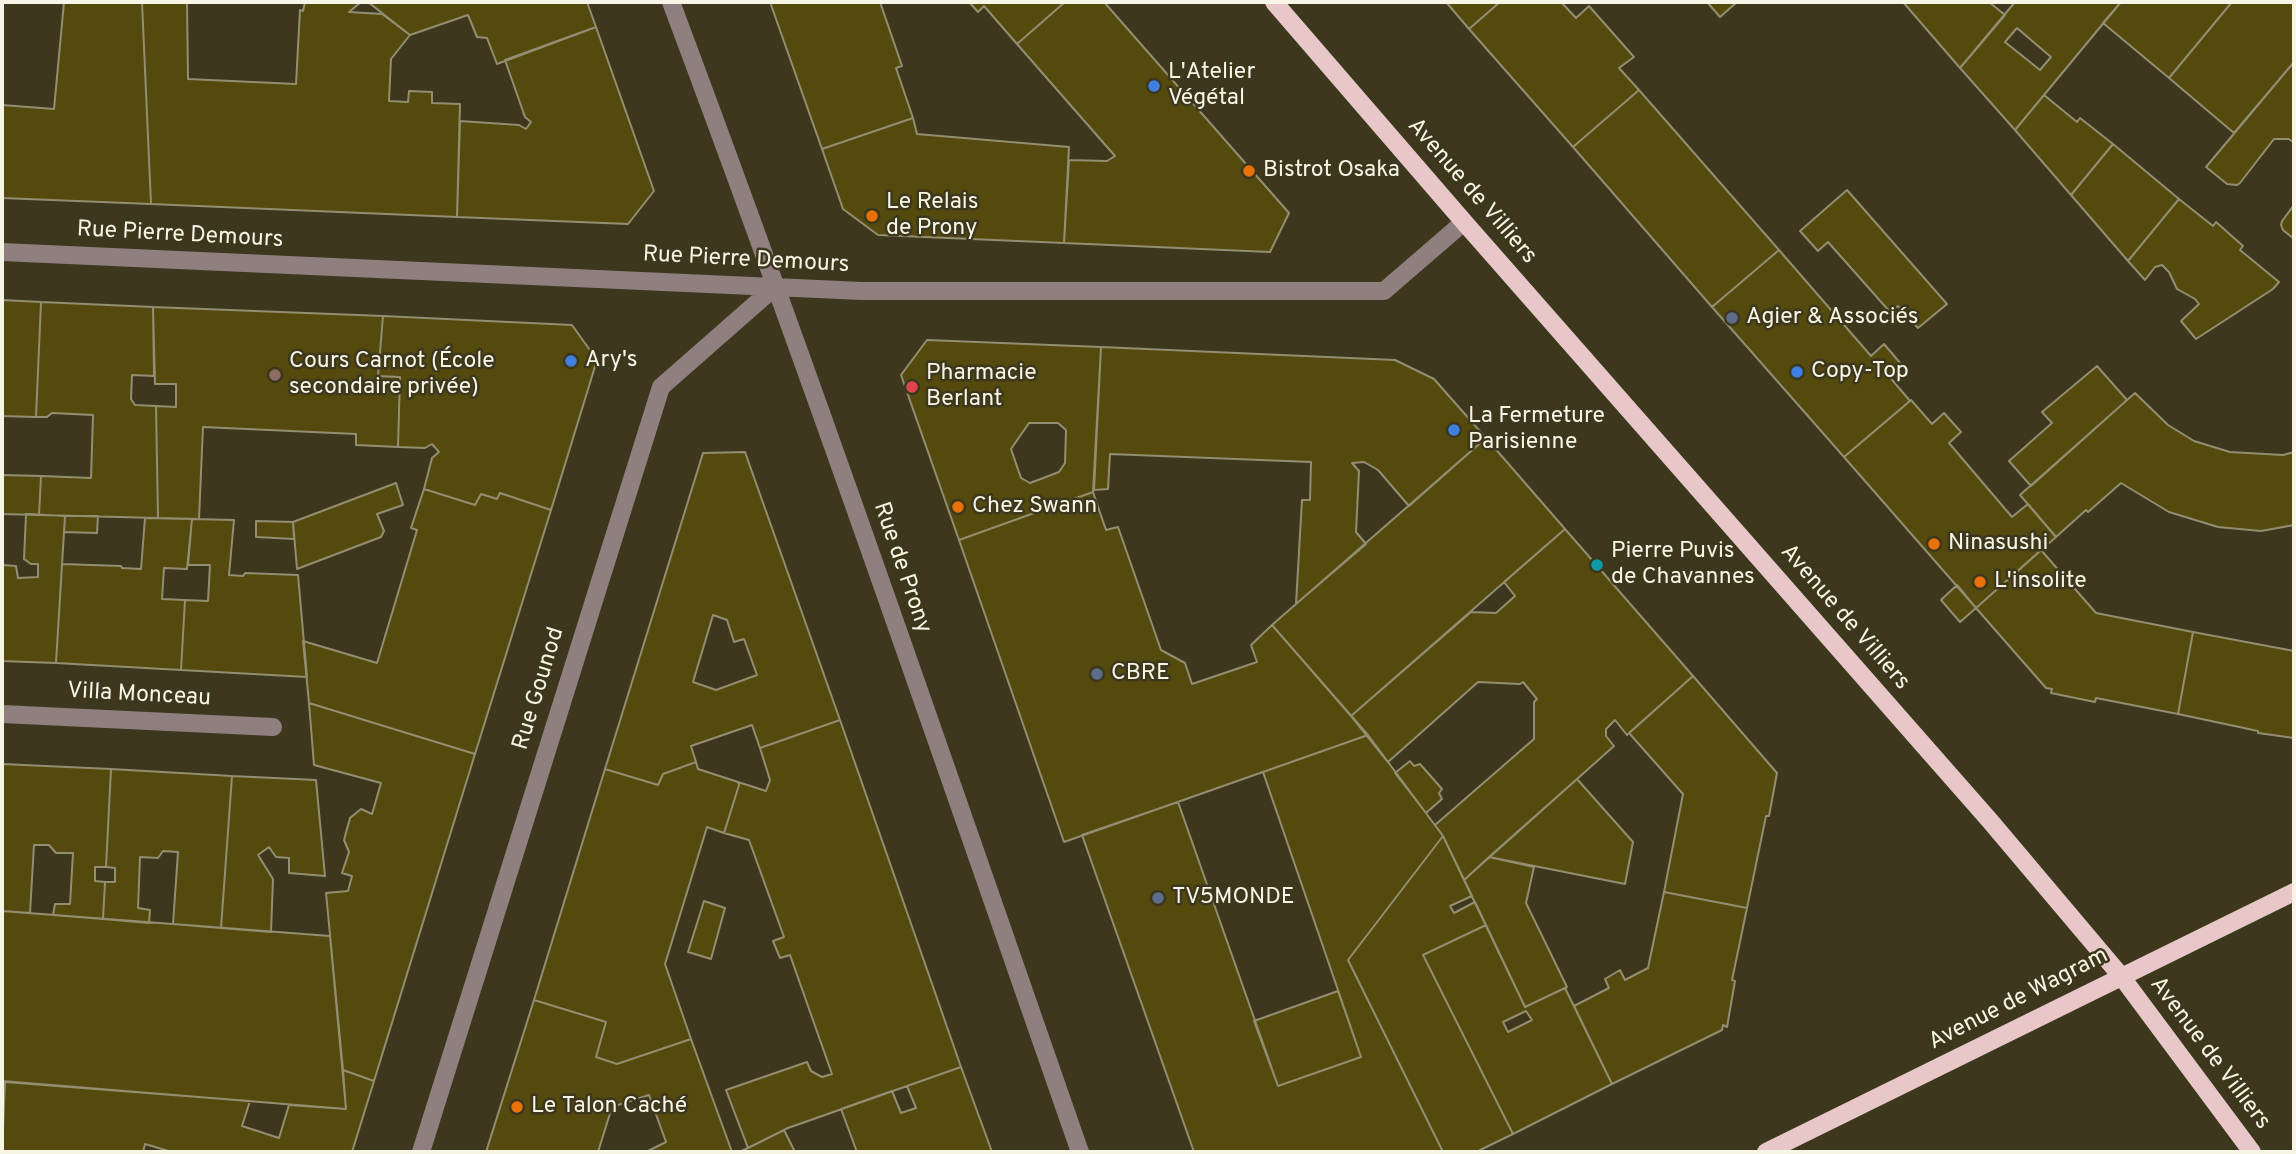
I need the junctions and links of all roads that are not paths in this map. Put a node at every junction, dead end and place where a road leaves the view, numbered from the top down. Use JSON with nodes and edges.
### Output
{"nodes":[{"id":1,"x":671,"y":2,"type":"edge"},
{"id":2,"x":1274,"y":2,"type":"edge"},
{"id":3,"x":1464,"y":222,"type":"junction"},
{"id":4,"x":2,"y":252,"type":"edge"},
{"id":5,"x":776,"y":286,"type":"junction"},
{"id":6,"x":2,"y":714,"type":"edge"},
{"id":7,"x":273,"y":727,"type":"dead end"},
{"id":8,"x":2294,"y":892,"type":"edge"},
{"id":9,"x":2121,"y":976,"type":"junction"},
{"id":10,"x":421,"y":1152,"type":"edge"},
{"id":11,"x":1080,"y":1152,"type":"edge"},
{"id":12,"x":1766,"y":1152,"type":"edge"},
{"id":13,"x":2252,"y":1152,"type":"edge"}],
"edges":[{"from":1,"to":5,"type":"street","name":"Rue de Prony"},
{"from":2,"to":3,"type":"main road","name":"Avenue de Villiers"},
{"from":3,"to":5,"type":"street","name":"Rue Pierre Demours"},
{"from":3,"to":9,"type":"main road","name":"Avenue de Villiers"},
{"from":4,"to":5,"type":"street","name":"Rue Pierre Demours"},
{"from":5,"to":10,"type":"street","name":"Rue Gounod"},
{"from":5,"to":11,"type":"street","name":"Rue de Prony"},
{"from":6,"to":7,"type":"street","name":"Villa Monceau"},
{"from":8,"to":9,"type":"main road","name":"Avenue de Wagram"},
{"from":9,"to":12,"type":"main road","name":"Avenue de Wagram"},
{"from":9,"to":13,"type":"main road","name":"Avenue de Villiers"}]}
